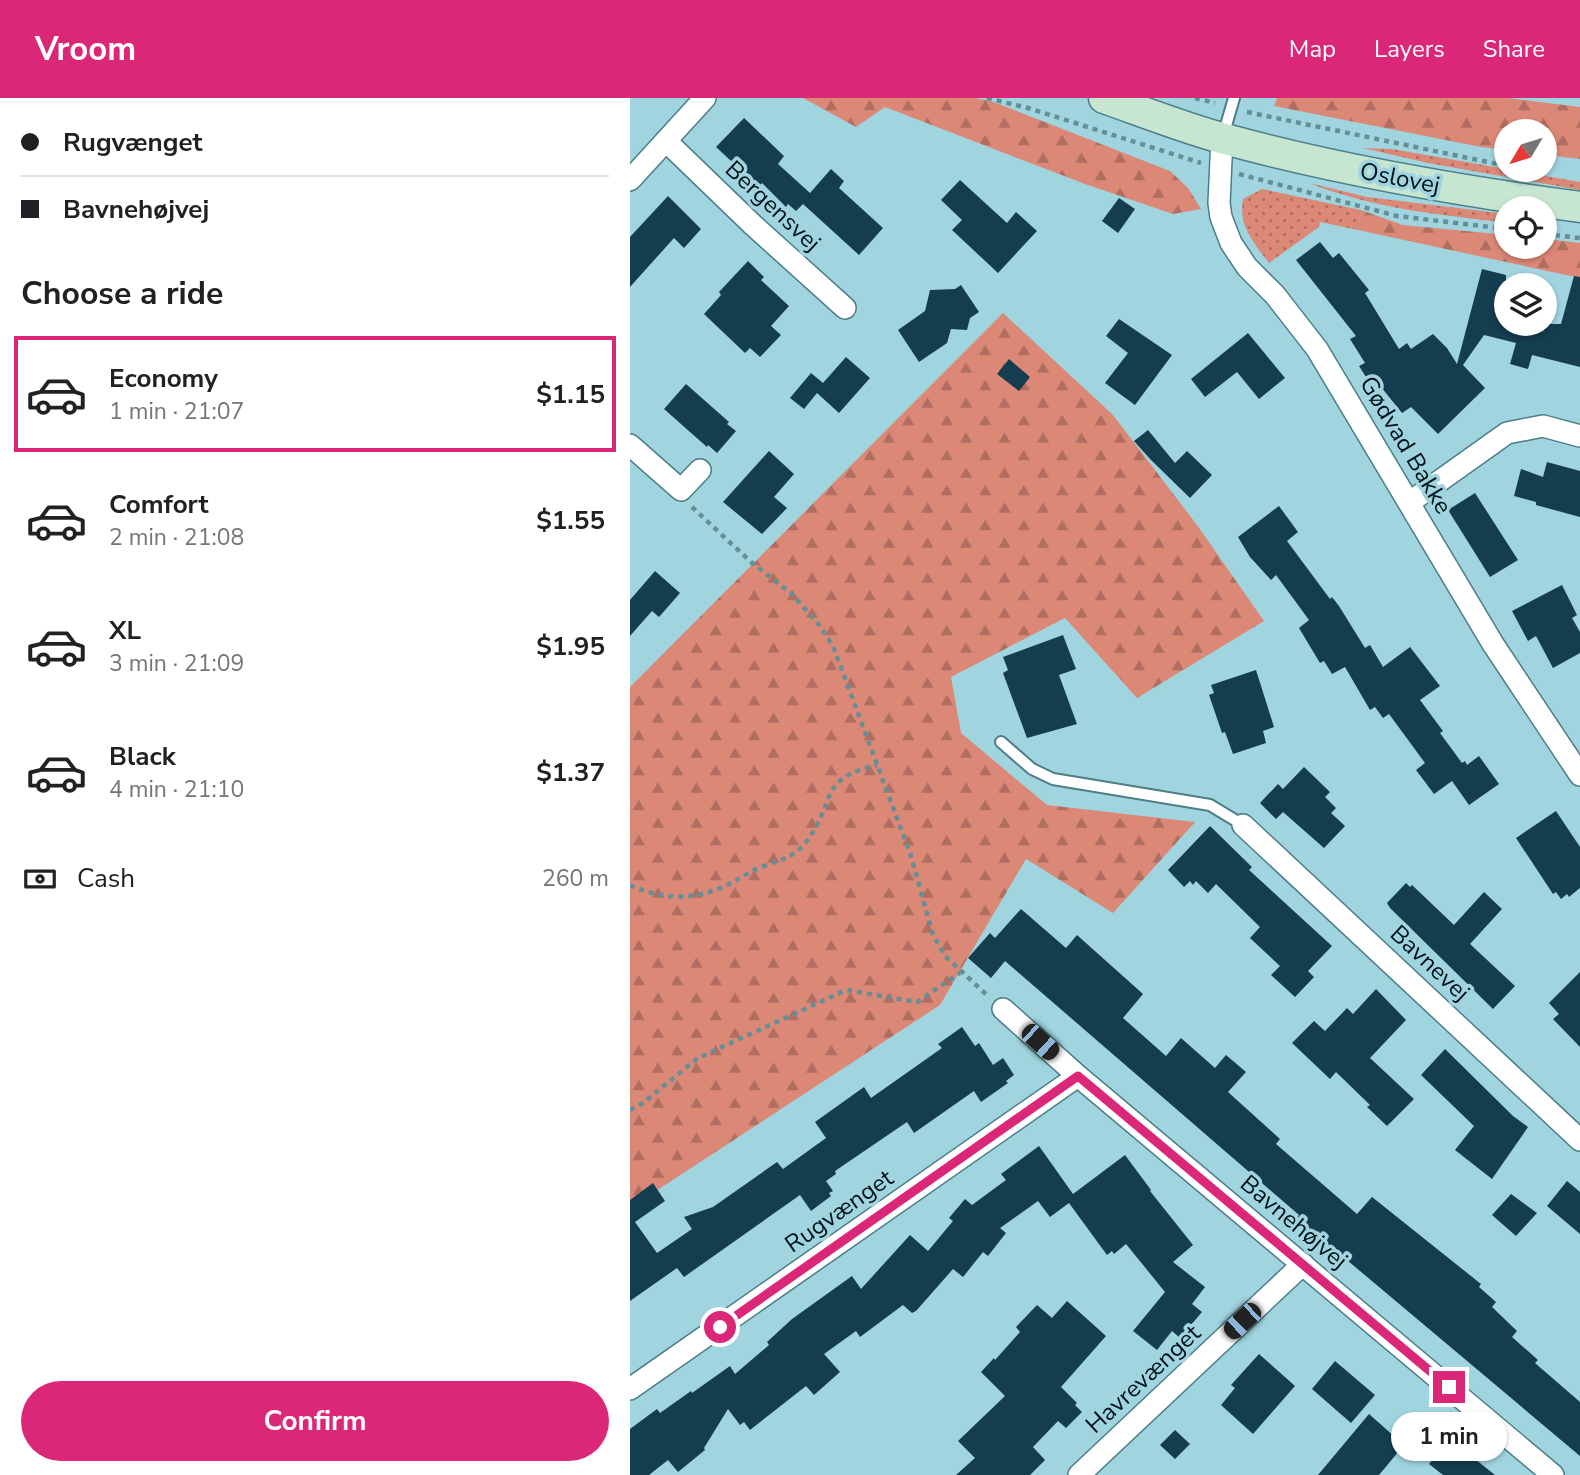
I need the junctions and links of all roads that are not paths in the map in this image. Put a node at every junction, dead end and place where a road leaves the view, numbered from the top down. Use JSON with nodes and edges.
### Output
{"nodes":[{"id":1,"x":705,"y":98,"type":"edge"},
{"id":2,"x":1104,"y":98,"type":"edge"},
{"id":3,"x":1233,"y":103,"type":"edge"},
{"id":4,"x":1222,"y":138,"type":"junction"},
{"id":5,"x":666,"y":141,"type":"junction"},
{"id":6,"x":630,"y":180,"type":"edge"},
{"id":7,"x":1580,"y":206,"type":"edge"},
{"id":8,"x":845,"y":308,"type":"dead end"},
{"id":9,"x":1580,"y":436,"type":"edge"},
{"id":10,"x":630,"y":445,"type":"edge"},
{"id":11,"x":700,"y":470,"type":"dead end"},
{"id":12,"x":1410,"y":502,"type":"junction"},
{"id":13,"x":1001,"y":742,"type":"dead end"},
{"id":14,"x":1580,"y":775,"type":"edge"},
{"id":15,"x":1243,"y":825,"type":"joint"},
{"id":16,"x":1003,"y":1009,"type":"road end"},
{"id":17,"x":1078,"y":1076,"type":"junction"},
{"id":18,"x":1580,"y":1140,"type":"edge"},
{"id":19,"x":1303,"y":1264,"type":"junction"},
{"id":20,"x":630,"y":1390,"type":"edge"},
{"id":21,"x":1079,"y":1475,"type":"edge"},
{"id":22,"x":1553,"y":1475,"type":"edge"}],
"edges":[{"from":1,"to":5,"type":"street"},
{"from":2,"to":4,"type":"street","name":"Oslovej"},
{"from":3,"to":4,"type":"lane"},
{"from":4,"to":7,"type":"street","name":"Oslovej"},
{"from":4,"to":12,"type":"street","name":"Gødvad Bakke"},
{"from":5,"to":6,"type":"street"},
{"from":5,"to":8,"type":"street","name":"Bergensvej"},
{"from":9,"to":12,"type":"street"},
{"from":10,"to":11,"type":"street"},
{"from":12,"to":14,"type":"street","name":"Gødvad Bakke"},
{"from":13,"to":15,"type":"lane"},
{"from":15,"to":18,"type":"street","name":"Bavnevej"},
{"from":16,"to":17,"type":"street","name":"Bavnehøjvej"},
{"from":17,"to":19,"type":"street","name":"Bavnehøjvej"},
{"from":17,"to":20,"type":"street","name":"Rugvænget"},
{"from":19,"to":21,"type":"street","name":"Havrevænget"},
{"from":19,"to":22,"type":"street","name":"Bavnehøjvej"}]}
